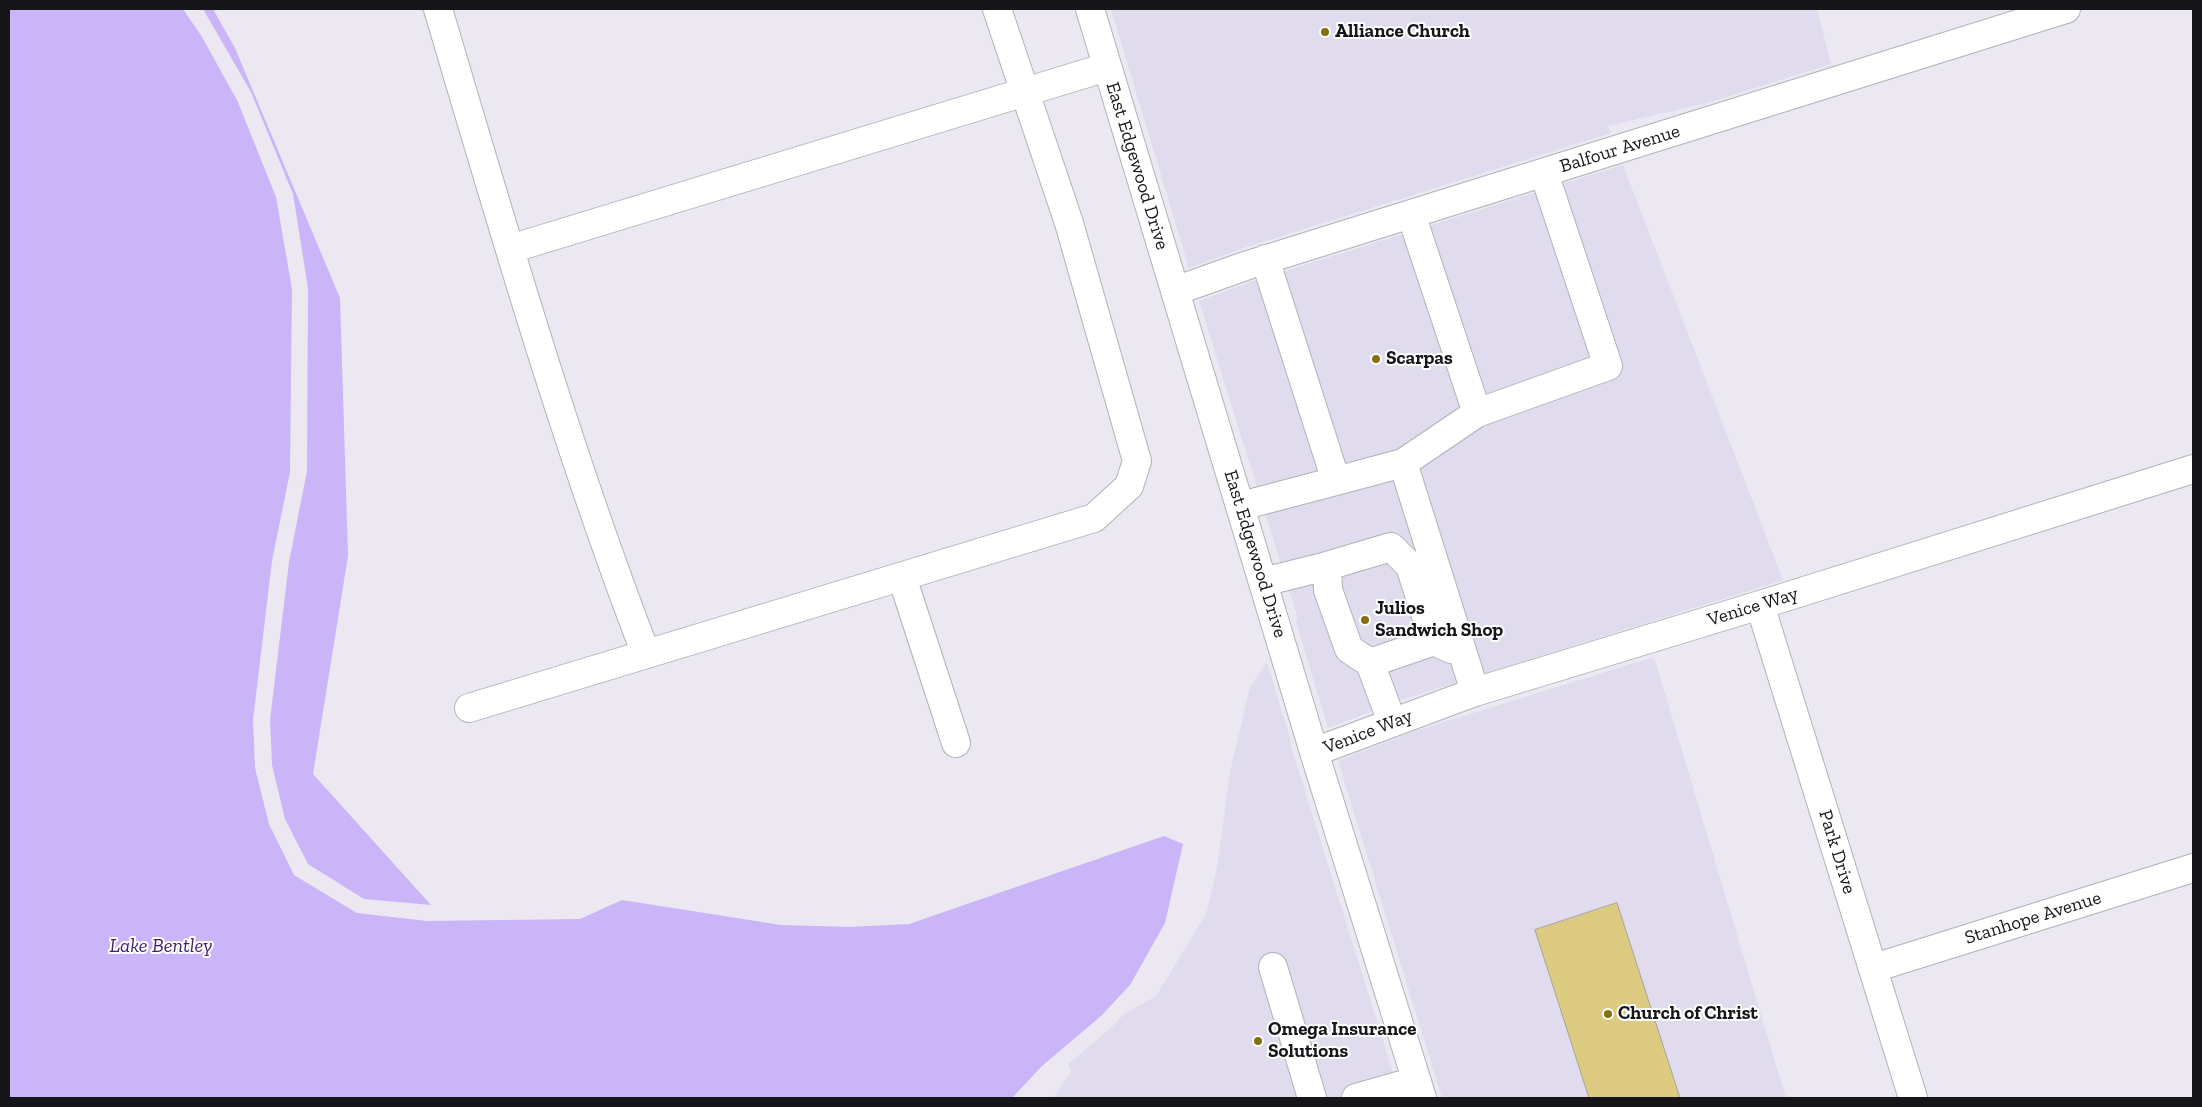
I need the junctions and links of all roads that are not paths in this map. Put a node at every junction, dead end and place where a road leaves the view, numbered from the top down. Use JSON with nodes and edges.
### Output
{"nodes":[{"id":1,"x":438,"y":9,"type":"edge"},
{"id":2,"x":997,"y":9,"type":"edge"},
{"id":3,"x":1090,"y":9,"type":"edge"},
{"id":4,"x":2066,"y":9,"type":"edge"},
{"id":5,"x":2010,"y":17,"type":"edge"},
{"id":6,"x":1107,"y":66,"type":"junction"},
{"id":7,"x":1023,"y":91,"type":"junction"},
{"id":8,"x":1544,"y":173,"type":"junction"},
{"id":9,"x":1411,"y":214,"type":"junction"},
{"id":10,"x":510,"y":249,"type":"junction"},
{"id":11,"x":1265,"y":260,"type":"junction"},
{"id":12,"x":1175,"y":291,"type":"junction"},
{"id":13,"x":1477,"y":413,"type":"junction"},
{"id":14,"x":1403,"y":463,"type":"junction"},
{"id":15,"x":2193,"y":468,"type":"edge"},
{"id":16,"x":1336,"y":482,"type":"junction"},
{"id":17,"x":1241,"y":506,"type":"junction"},
{"id":18,"x":1328,"y":566,"type":"junction"},
{"id":19,"x":902,"y":577,"type":"junction"},
{"id":20,"x":1263,"y":582,"type":"junction"},
{"id":21,"x":1760,"y":605,"type":"junction"},
{"id":22,"x":1434,"y":641,"type":"junction"},
{"id":23,"x":646,"y":654,"type":"junction"},
{"id":24,"x":1463,"y":655,"type":"junction"},
{"id":25,"x":1370,"y":663,"type":"junction"},
{"id":26,"x":1475,"y":692,"type":"junction"},
{"id":27,"x":469,"y":708,"type":"dead end"},
{"id":28,"x":1392,"y":722,"type":"junction"},
{"id":29,"x":956,"y":743,"type":"dead end"},
{"id":30,"x":1314,"y":752,"type":"junction"},
{"id":31,"x":2193,"y":868,"type":"edge"},
{"id":32,"x":1274,"y":966,"type":"dead end"},
{"id":33,"x":1874,"y":968,"type":"junction"},
{"id":34,"x":1419,"y":1089,"type":"edge"},
{"id":35,"x":1312,"y":1098,"type":"edge"},
{"id":36,"x":1356,"y":1098,"type":"edge"},
{"id":37,"x":1914,"y":1098,"type":"edge"}],
"edges":[{"from":1,"to":10,"type":"street"},
{"from":2,"to":7,"type":"street"},
{"from":3,"to":6,"type":"street","name":"East Edgewood Drive"},
{"from":4,"to":5,"type":"street","name":"Balfour Avenue"},
{"from":5,"to":8,"type":"street","name":"Balfour Avenue"},
{"from":6,"to":7,"type":"street"},
{"from":6,"to":12,"type":"street","name":"East Edgewood Drive"},
{"from":7,"to":10,"type":"street"},
{"from":7,"to":19,"type":"street"},
{"from":8,"to":9,"type":"street","name":"Balfour Avenue"},
{"from":8,"to":13,"type":"street"},
{"from":9,"to":11,"type":"street","name":"Balfour Avenue"},
{"from":9,"to":13,"type":"street"},
{"from":10,"to":23,"type":"street"},
{"from":11,"to":12,"type":"street","name":"Balfour Avenue"},
{"from":11,"to":16,"type":"street"},
{"from":12,"to":17,"type":"street","name":"East Edgewood Drive"},
{"from":13,"to":14,"type":"street"},
{"from":14,"to":16,"type":"street"},
{"from":14,"to":24,"type":"street"},
{"from":15,"to":21,"type":"street","name":"Venice Way"},
{"from":16,"to":17,"type":"street"},
{"from":17,"to":20,"type":"street","name":"East Edgewood Drive"},
{"from":18,"to":20,"type":"street"},
{"from":18,"to":22,"type":"street"},
{"from":18,"to":25,"type":"street"},
{"from":19,"to":23,"type":"street"},
{"from":19,"to":29,"type":"street"},
{"from":20,"to":30,"type":"street","name":"East Edgewood Drive"},
{"from":21,"to":26,"type":"street","name":"Venice Way"},
{"from":21,"to":33,"type":"street","name":"Park Drive"},
{"from":22,"to":24,"type":"street"},
{"from":22,"to":25,"type":"street"},
{"from":23,"to":27,"type":"street"},
{"from":24,"to":26,"type":"street"},
{"from":25,"to":28,"type":"street"},
{"from":26,"to":28,"type":"street","name":"Venice Way"},
{"from":28,"to":30,"type":"street","name":"Venice Way"},
{"from":30,"to":34,"type":"street","name":"East Edgewood Drive"},
{"from":31,"to":33,"type":"street","name":"Stanhope Avenue"},
{"from":32,"to":35,"type":"street"},
{"from":33,"to":37,"type":"street","name":"Park Drive"},
{"from":34,"to":36,"type":"street"}]}
